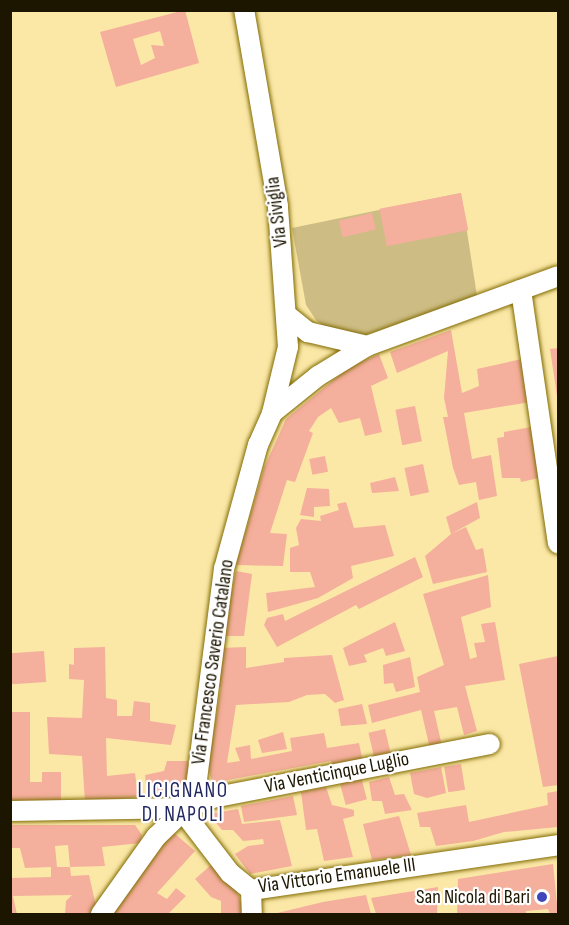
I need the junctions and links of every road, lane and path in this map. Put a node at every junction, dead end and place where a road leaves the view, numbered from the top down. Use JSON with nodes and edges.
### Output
{"nodes":[{"id":1,"x":244,"y":10,"type":"edge"},
{"id":2,"x":558,"y":276,"type":"edge"},
{"id":3,"x":521,"y":290,"type":"junction"},
{"id":4,"x":288,"y":316,"type":"junction"},
{"id":5,"x":367,"y":346,"type":"junction"},
{"id":6,"x":273,"y":413,"type":"junction"},
{"id":7,"x":558,"y":543,"type":"edge"},
{"id":8,"x":490,"y":744,"type":"dead end"},
{"id":9,"x":186,"y":808,"type":"junction"},
{"id":10,"x":10,"y":811,"type":"edge"},
{"id":11,"x":558,"y":845,"type":"edge"},
{"id":12,"x":251,"y":890,"type":"junction"},
{"id":13,"x":102,"y":915,"type":"edge"},
{"id":14,"x":252,"y":915,"type":"edge"}],
"edges":[{"from":1,"to":4,"type":"street","name":"Via Siviglia"},
{"from":2,"to":3,"type":"street"},
{"from":3,"to":5,"type":"street"},
{"from":3,"to":7,"type":"street"},
{"from":4,"to":5,"type":"street"},
{"from":4,"to":6,"type":"street","name":"Via Siviglia"},
{"from":5,"to":6,"type":"street"},
{"from":6,"to":9,"type":"street","name":"Via Francesco Saverio Catalano"},
{"from":8,"to":9,"type":"street","name":"Via Venticinque Luglio"},
{"from":9,"to":10,"type":"street"},
{"from":9,"to":12,"type":"street","name":"Via Vittorio Emanuele III"},
{"from":9,"to":13,"type":"street"},
{"from":11,"to":12,"type":"street","name":"Via Vittorio Emanuele III"},
{"from":12,"to":14,"type":"street"}]}
